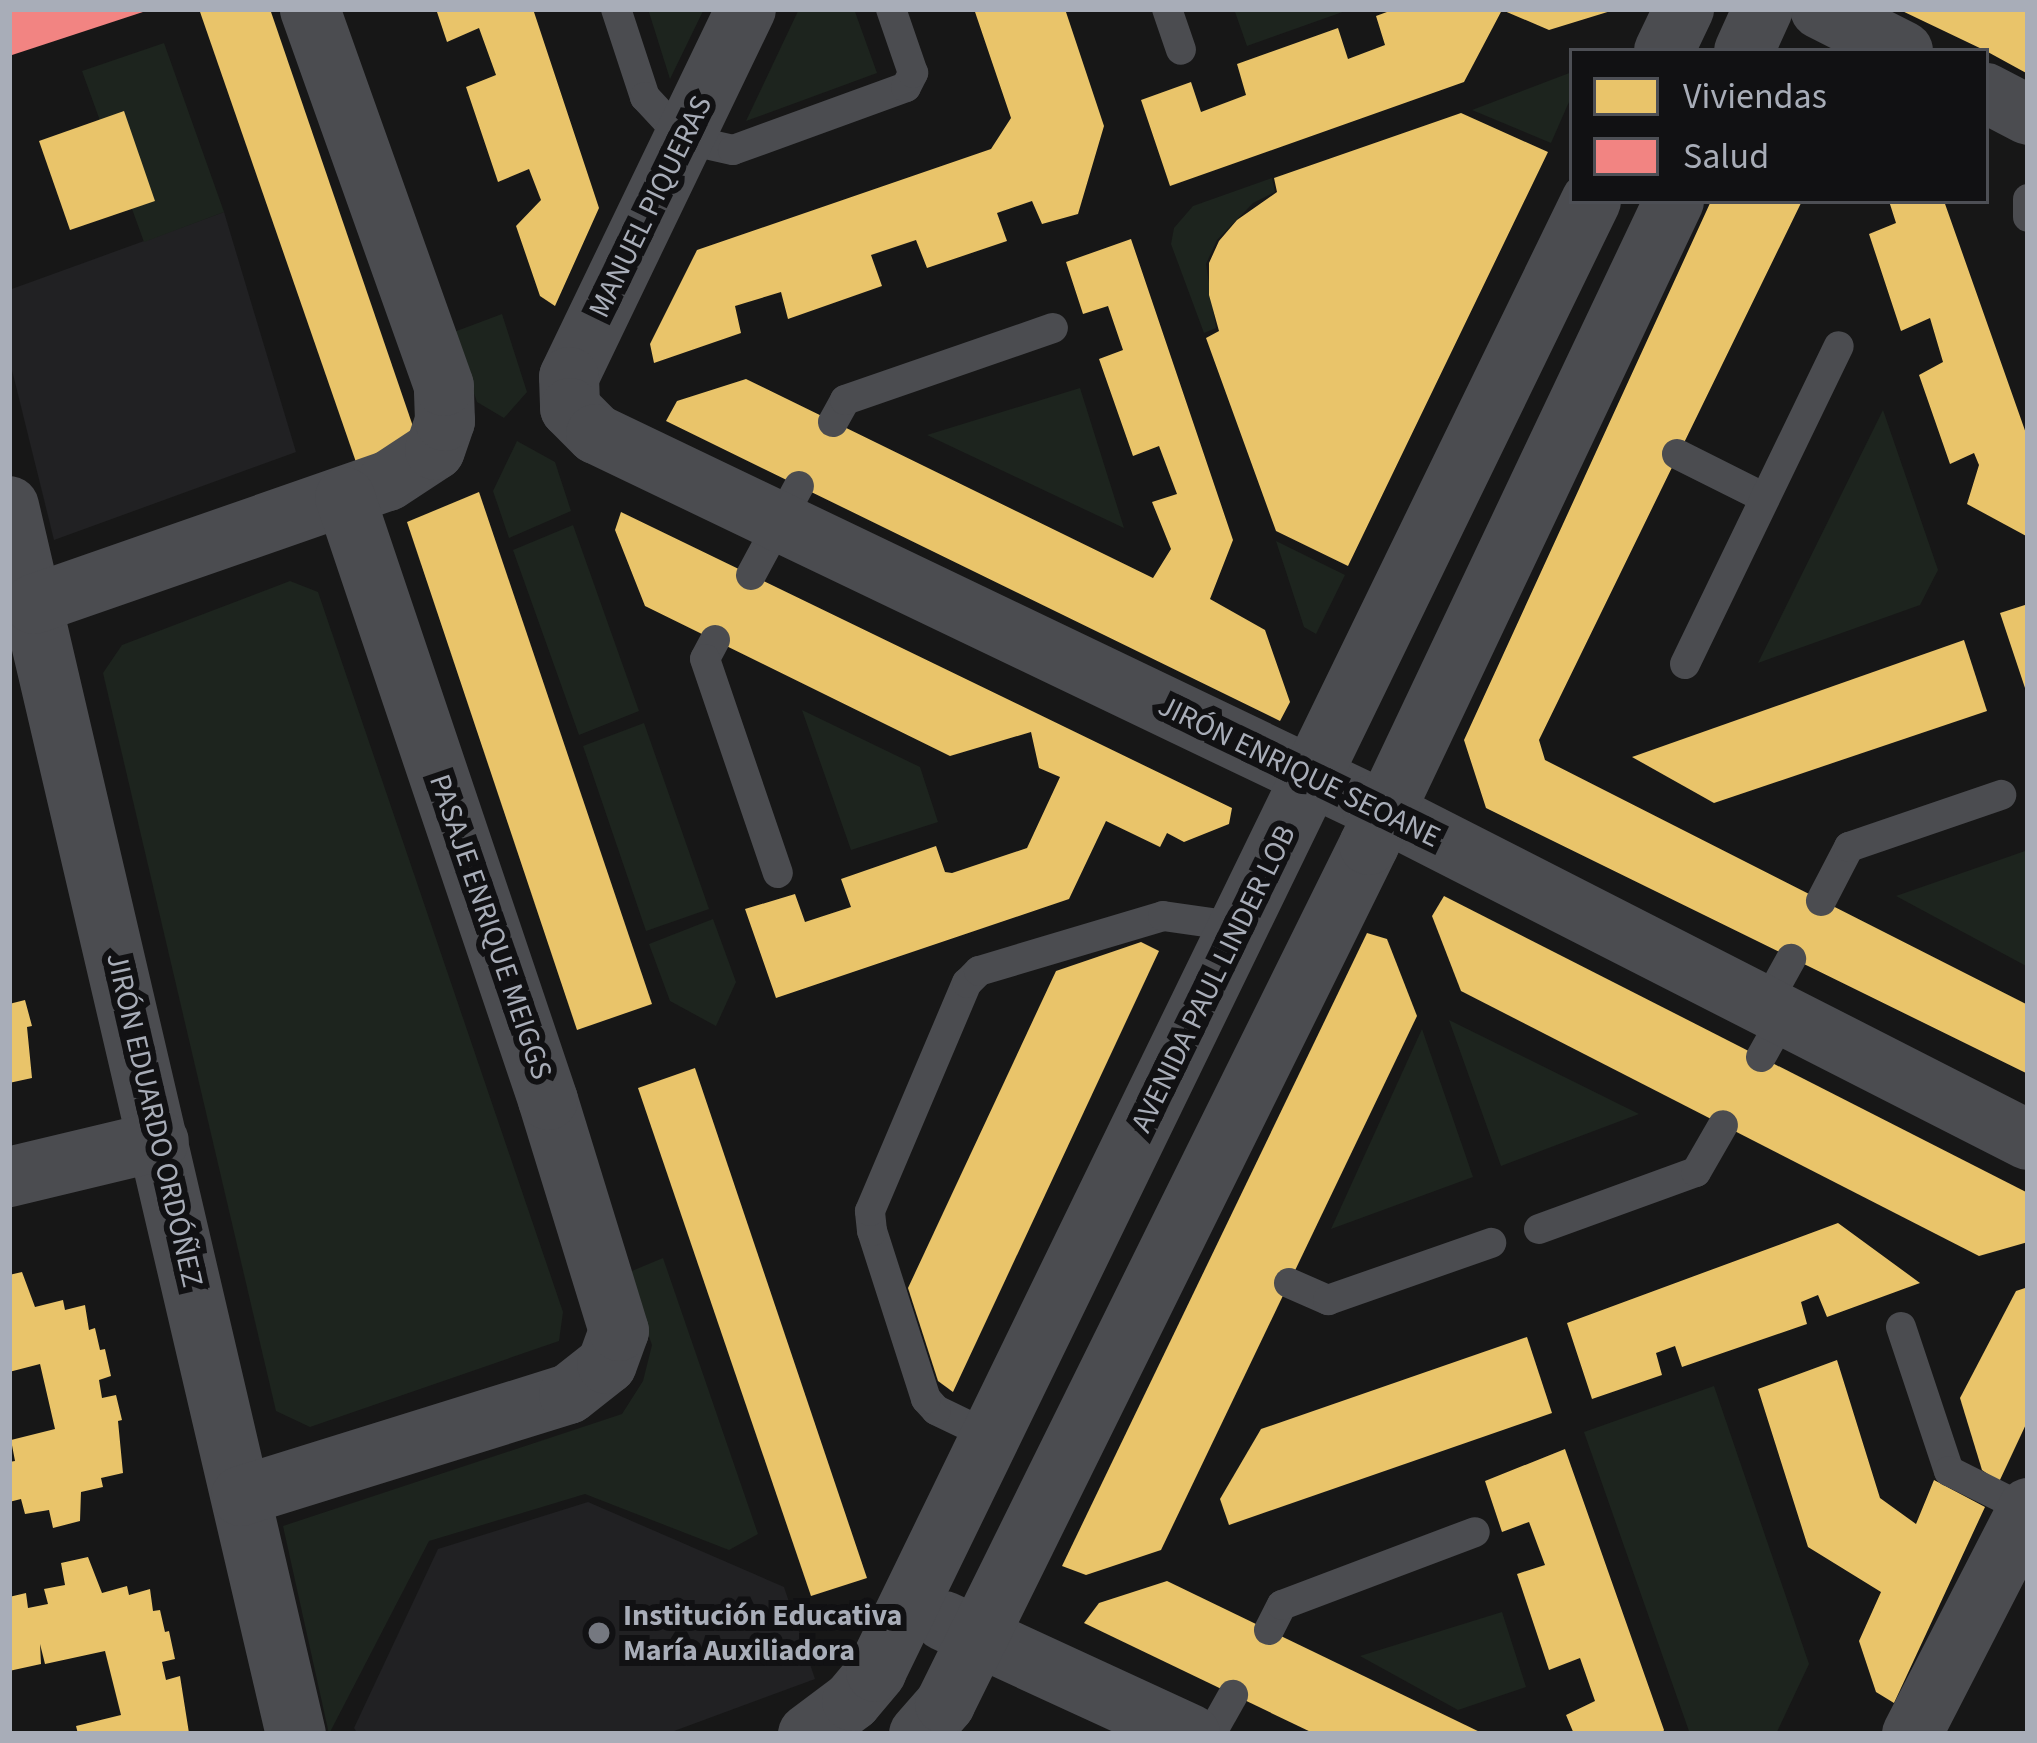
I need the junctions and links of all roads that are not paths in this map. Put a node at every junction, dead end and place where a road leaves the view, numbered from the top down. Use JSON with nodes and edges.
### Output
{"nodes":[{"id":1,"x":310,"y":9,"type":"edge"},
{"id":2,"x":616,"y":9,"type":"edge"},
{"id":3,"x":746,"y":9,"type":"edge"},
{"id":4,"x":891,"y":9,"type":"edge"},
{"id":5,"x":1167,"y":9,"type":"edge"},
{"id":6,"x":1684,"y":9,"type":"edge"},
{"id":7,"x":1763,"y":9,"type":"edge"},
{"id":8,"x":1820,"y":9,"type":"edge"},
{"id":9,"x":1665,"y":48,"type":"edge"},
{"id":10,"x":1745,"y":48,"type":"edge"},
{"id":11,"x":1897,"y":48,"type":"edge"},
{"id":12,"x":1181,"y":50,"type":"dead end"},
{"id":13,"x":1989,"y":95,"type":"edge"},
{"id":14,"x":2028,"y":115,"type":"edge"},
{"id":15,"x":684,"y":139,"type":"junction"},
{"id":16,"x":2028,"y":199,"type":"edge"},
{"id":17,"x":1590,"y":204,"type":"edge"},
{"id":18,"x":1673,"y":204,"type":"edge"},
{"id":19,"x":2028,"y":217,"type":"edge"},
{"id":20,"x":1053,"y":328,"type":"dead end"},
{"id":21,"x":1839,"y":346,"type":"dead end"},
{"id":22,"x":1509,"y":370,"type":"junction"},
{"id":23,"x":571,"y":408,"type":"joint"},
{"id":24,"x":1593,"y":413,"type":"junction"},
{"id":25,"x":833,"y":422,"type":"dead end"},
{"id":26,"x":1677,"y":454,"type":"dead end"},
{"id":27,"x":345,"y":497,"type":"junction"},
{"id":28,"x":1765,"y":498,"type":"junction"},
{"id":29,"x":790,"y":505,"type":"junction"},
{"id":30,"x":9,"y":506,"type":"edge"},
{"id":31,"x":751,"y":574,"type":"dead end"},
{"id":32,"x":34,"y":604,"type":"junction"},
{"id":33,"x":715,"y":640,"type":"dead end"},
{"id":34,"x":1684,"y":664,"type":"dead end"},
{"id":35,"x":1309,"y":776,"type":"junction"},
{"id":36,"x":2001,"y":795,"type":"dead end"},
{"id":37,"x":1385,"y":812,"type":"junction"},
{"id":38,"x":778,"y":874,"type":"dead end"},
{"id":39,"x":1821,"y":901,"type":"dead end"},
{"id":40,"x":1240,"y":927,"type":"junction"},
{"id":41,"x":1723,"y":1125,"type":"dead end"},
{"id":42,"x":2028,"y":1140,"type":"edge"},
{"id":43,"x":159,"y":1141,"type":"junction"},
{"id":44,"x":9,"y":1177,"type":"edge"},
{"id":45,"x":1107,"y":1201,"type":"junction"},
{"id":46,"x":1539,"y":1229,"type":"dead end"},
{"id":47,"x":1186,"y":1238,"type":"junction"},
{"id":48,"x":1491,"y":1243,"type":"dead end"},
{"id":49,"x":1289,"y":1283,"type":"dead end"},
{"id":50,"x":1901,"y":1328,"type":"dead end"},
{"id":51,"x":992,"y":1437,"type":"junction"},
{"id":52,"x":241,"y":1496,"type":"junction"},
{"id":53,"x":2028,"y":1509,"type":"edge"},
{"id":54,"x":1474,"y":1532,"type":"dead end"},
{"id":55,"x":909,"y":1607,"type":"junction"},
{"id":56,"x":1269,"y":1630,"type":"dead end"},
{"id":57,"x":978,"y":1635,"type":"junction"},
{"id":58,"x":1233,"y":1695,"type":"dead end"},
{"id":59,"x":296,"y":1734,"type":"edge"},
{"id":60,"x":808,"y":1734,"type":"edge"},
{"id":61,"x":919,"y":1734,"type":"edge"},
{"id":62,"x":1190,"y":1734,"type":"edge"},
{"id":63,"x":1211,"y":1734,"type":"edge"},
{"id":64,"x":1912,"y":1734,"type":"edge"}],
"edges":[{"from":1,"to":27,"type":"street"},
{"from":2,"to":15,"type":"lane"},
{"from":3,"to":15,"type":"street","name":"MANUEL PIQUERAS"},
{"from":4,"to":15,"type":"lane"},
{"from":5,"to":12,"type":"lane"},
{"from":6,"to":9,"type":"street"},
{"from":7,"to":10,"type":"street"},
{"from":8,"to":11,"type":"street"},
{"from":13,"to":14,"type":"street"},
{"from":15,"to":23,"type":"street","name":"MANUEL PIQUERAS"},
{"from":16,"to":19,"type":"lane"},
{"from":17,"to":22,"type":"street","name":"AVENIDA PAUL LINDER LOB"},
{"from":18,"to":24,"type":"street"},
{"from":20,"to":25,"type":"lane"},
{"from":21,"to":28,"type":"lane"},
{"from":22,"to":24,"type":"street"},
{"from":22,"to":35,"type":"street","name":"AVENIDA PAUL LINDER LOB"},
{"from":23,"to":29,"type":"street","name":"JIRÓN ENRIQUE SEOANE"},
{"from":24,"to":37,"type":"street"},
{"from":26,"to":28,"type":"lane"},
{"from":27,"to":32,"type":"street"},
{"from":27,"to":52,"type":"street","name":"PASAJE ENRIQUE MEIGGS"},
{"from":28,"to":34,"type":"lane"},
{"from":29,"to":31,"type":"lane"},
{"from":29,"to":35,"type":"street","name":"JIRÓN ENRIQUE SEOANE"},
{"from":30,"to":32,"type":"street","name":"JIRÓN EDUARDO ORDÓÑEZ"},
{"from":32,"to":43,"type":"street","name":"JIRÓN EDUARDO ORDÓÑEZ"},
{"from":33,"to":38,"type":"lane"},
{"from":35,"to":37,"type":"street","name":"JIRÓN ENRIQUE SEOANE"},
{"from":35,"to":40,"type":"street","name":"AVENIDA PAUL LINDER LOB"},
{"from":36,"to":39,"type":"lane"},
{"from":37,"to":42,"type":"street","name":"JIRÓN ENRIQUE SEOANE"},
{"from":37,"to":47,"type":"street"},
{"from":40,"to":45,"type":"street","name":"AVENIDA PAUL LINDER LOB"},
{"from":40,"to":51,"type":"lane"},
{"from":41,"to":46,"type":"lane"},
{"from":43,"to":44,"type":"street"},
{"from":43,"to":52,"type":"street","name":"JIRÓN EDUARDO ORDÓÑEZ"},
{"from":45,"to":47,"type":"street"},
{"from":45,"to":51,"type":"street","name":"AVENIDA PAUL LINDER LOB"},
{"from":47,"to":57,"type":"street"},
{"from":48,"to":49,"type":"lane"},
{"from":50,"to":53,"type":"lane"},
{"from":51,"to":55,"type":"street","name":"AVENIDA PAUL LINDER LOB"},
{"from":52,"to":59,"type":"street","name":"JIRÓN EDUARDO ORDÓÑEZ"},
{"from":53,"to":64,"type":"street"},
{"from":54,"to":56,"type":"lane"},
{"from":55,"to":57,"type":"street"},
{"from":55,"to":60,"type":"street","name":"AVENIDA PAUL LINDER LOB"},
{"from":57,"to":61,"type":"street"},
{"from":57,"to":62,"type":"street"},
{"from":58,"to":63,"type":"lane"}]}
